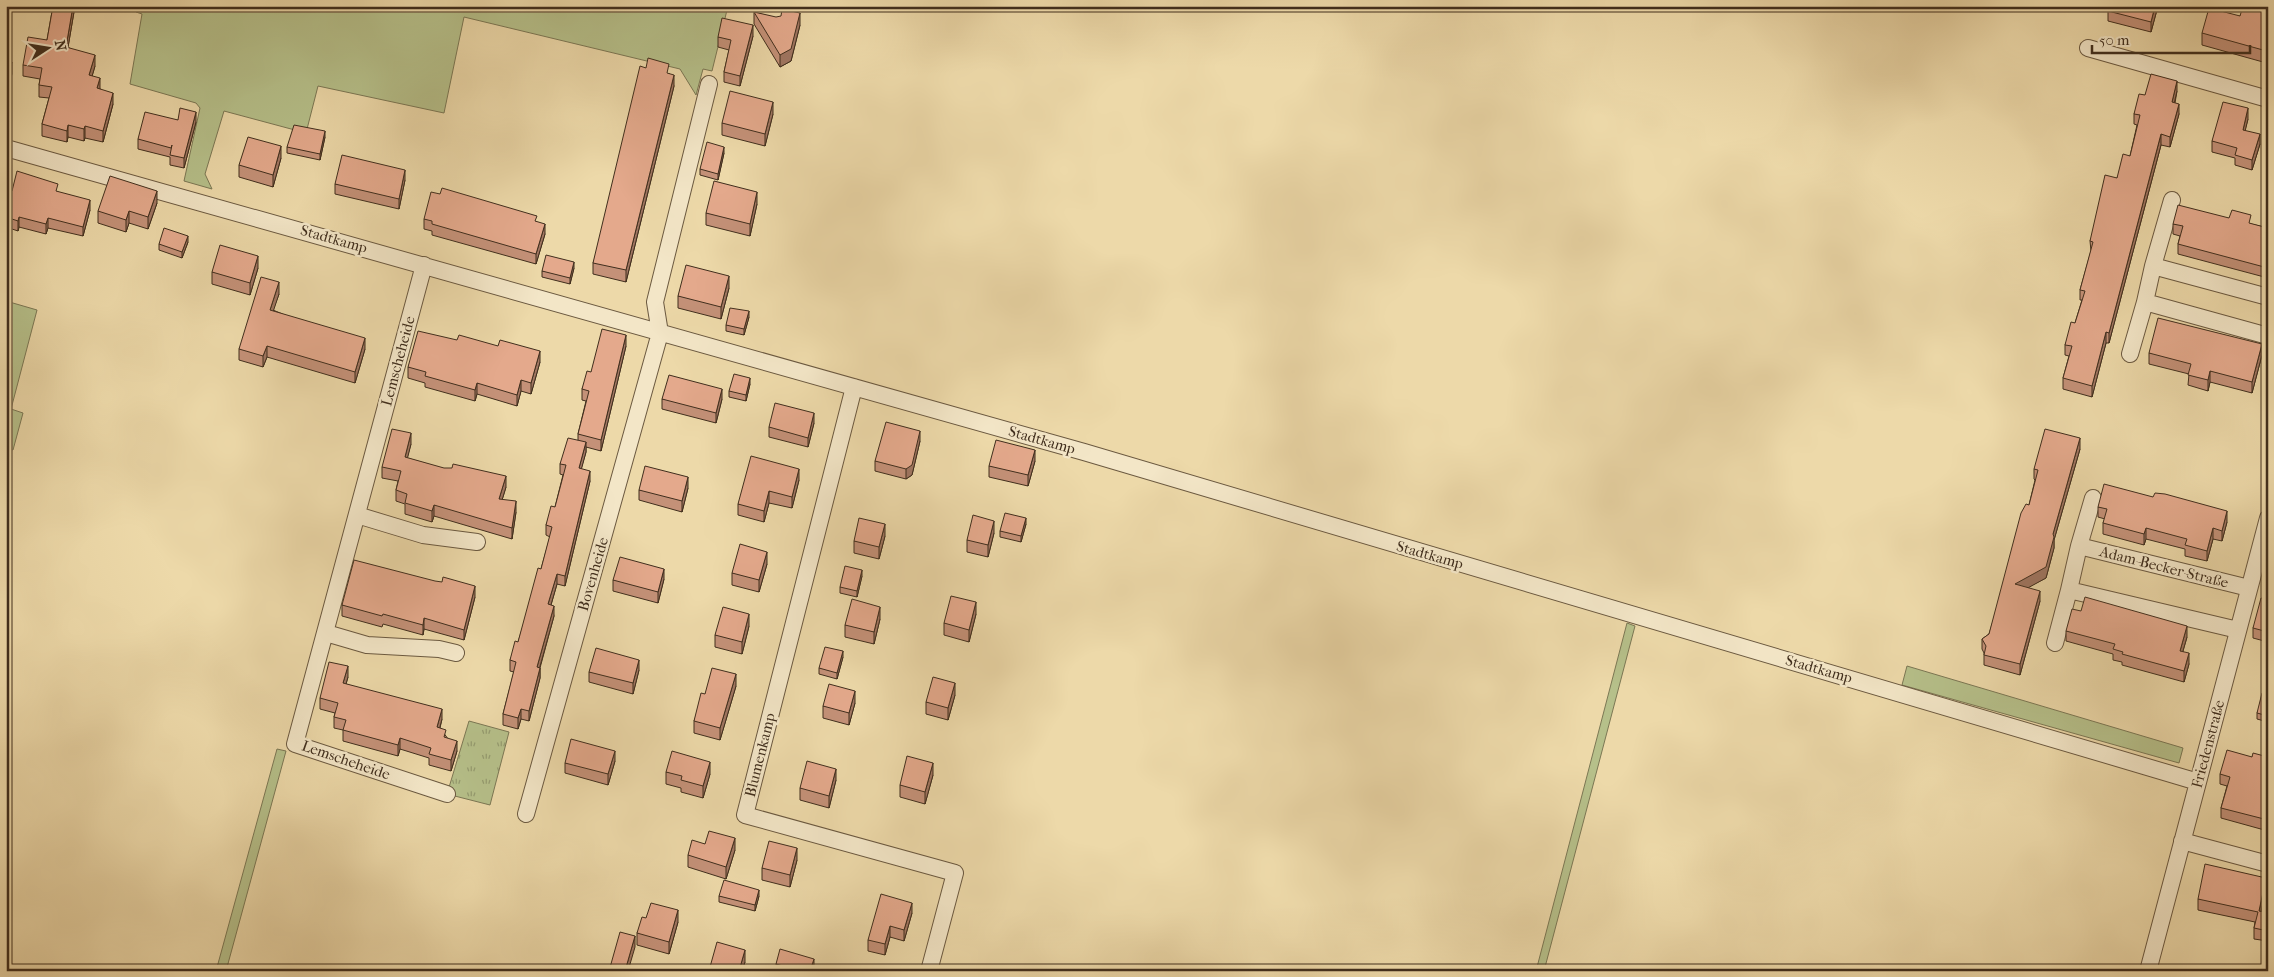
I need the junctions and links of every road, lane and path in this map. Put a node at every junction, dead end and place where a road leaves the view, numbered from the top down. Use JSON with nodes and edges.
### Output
{"nodes":[{"id":1,"x":2088,"y":48,"type":"dead end"},
{"id":2,"x":709,"y":84,"type":"dead end"},
{"id":3,"x":2268,"y":98,"type":"edge"},
{"id":4,"x":6,"y":148,"type":"edge"},
{"id":5,"x":2172,"y":200,"type":"dead end"},
{"id":6,"x":424,"y":265,"type":"junction"},
{"id":7,"x":2153,"y":266,"type":"junction"},
{"id":8,"x":2268,"y":297,"type":"edge"},
{"id":9,"x":2145,"y":302,"type":"junction"},
{"id":10,"x":660,"y":333,"type":"junction"},
{"id":11,"x":2268,"y":336,"type":"edge"},
{"id":12,"x":2130,"y":354,"type":"dead end"},
{"id":13,"x":854,"y":387,"type":"junction"},
{"id":14,"x":2093,"y":498,"type":"dead end"},
{"id":15,"x":358,"y":515,"type":"junction"},
{"id":16,"x":2268,"y":518,"type":"edge"},
{"id":17,"x":477,"y":542,"type":"dead end"},
{"id":18,"x":2080,"y":546,"type":"junction"},
{"id":19,"x":2264,"y":551,"type":"edge"},
{"id":20,"x":2249,"y":588,"type":"junction"},
{"id":21,"x":2069,"y":590,"type":"junction"},
{"id":22,"x":2238,"y":630,"type":"junction"},
{"id":23,"x":326,"y":632,"type":"junction"},
{"id":24,"x":2055,"y":643,"type":"dead end"},
{"id":25,"x":456,"y":653,"type":"dead end"},
{"id":26,"x":2198,"y":782,"type":"junction"},
{"id":27,"x":447,"y":794,"type":"dead end"},
{"id":28,"x":526,"y":814,"type":"dead end"},
{"id":29,"x":2182,"y":841,"type":"junction"},
{"id":30,"x":2268,"y":864,"type":"edge"},
{"id":31,"x":930,"y":971,"type":"edge"},
{"id":32,"x":2148,"y":971,"type":"edge"}],
"edges":[{"from":1,"to":3,"type":"street"},
{"from":2,"to":10,"type":"street"},
{"from":4,"to":6,"type":"street","name":"Stadtkamp"},
{"from":5,"to":7,"type":"street"},
{"from":6,"to":10,"type":"street","name":"Stadtkamp"},
{"from":6,"to":15,"type":"street","name":"Lemscheheide"},
{"from":7,"to":8,"type":"street"},
{"from":7,"to":9,"type":"street"},
{"from":9,"to":11,"type":"street"},
{"from":9,"to":12,"type":"street"},
{"from":10,"to":13,"type":"street","name":"Stadtkamp"},
{"from":10,"to":28,"type":"street","name":"Bovenheide"},
{"from":13,"to":26,"type":"street","name":"Stadtkamp"},
{"from":13,"to":31,"type":"street","name":"Blumenkamp"},
{"from":14,"to":18,"type":"street","name":"Adam-Becker-Straße"},
{"from":15,"to":17,"type":"street"},
{"from":15,"to":23,"type":"street","name":"Lemscheheide"},
{"from":16,"to":19,"type":"street","name":"Friedenstraße"},
{"from":18,"to":20,"type":"street","name":"Adam-Becker-Straße"},
{"from":18,"to":21,"type":"street","name":"Adam-Becker-Straße"},
{"from":19,"to":20,"type":"street","name":"Friedenstraße"},
{"from":20,"to":22,"type":"street","name":"Friedenstraße"},
{"from":21,"to":22,"type":"street"},
{"from":21,"to":24,"type":"street","name":"Adam-Becker-Straße"},
{"from":22,"to":26,"type":"street","name":"Friedenstraße"},
{"from":23,"to":25,"type":"street"},
{"from":23,"to":27,"type":"street","name":"Lemscheheide"},
{"from":26,"to":29,"type":"street","name":"Friedenstraße"},
{"from":29,"to":30,"type":"street"},
{"from":29,"to":32,"type":"street","name":"Friedenstraße"}]}
